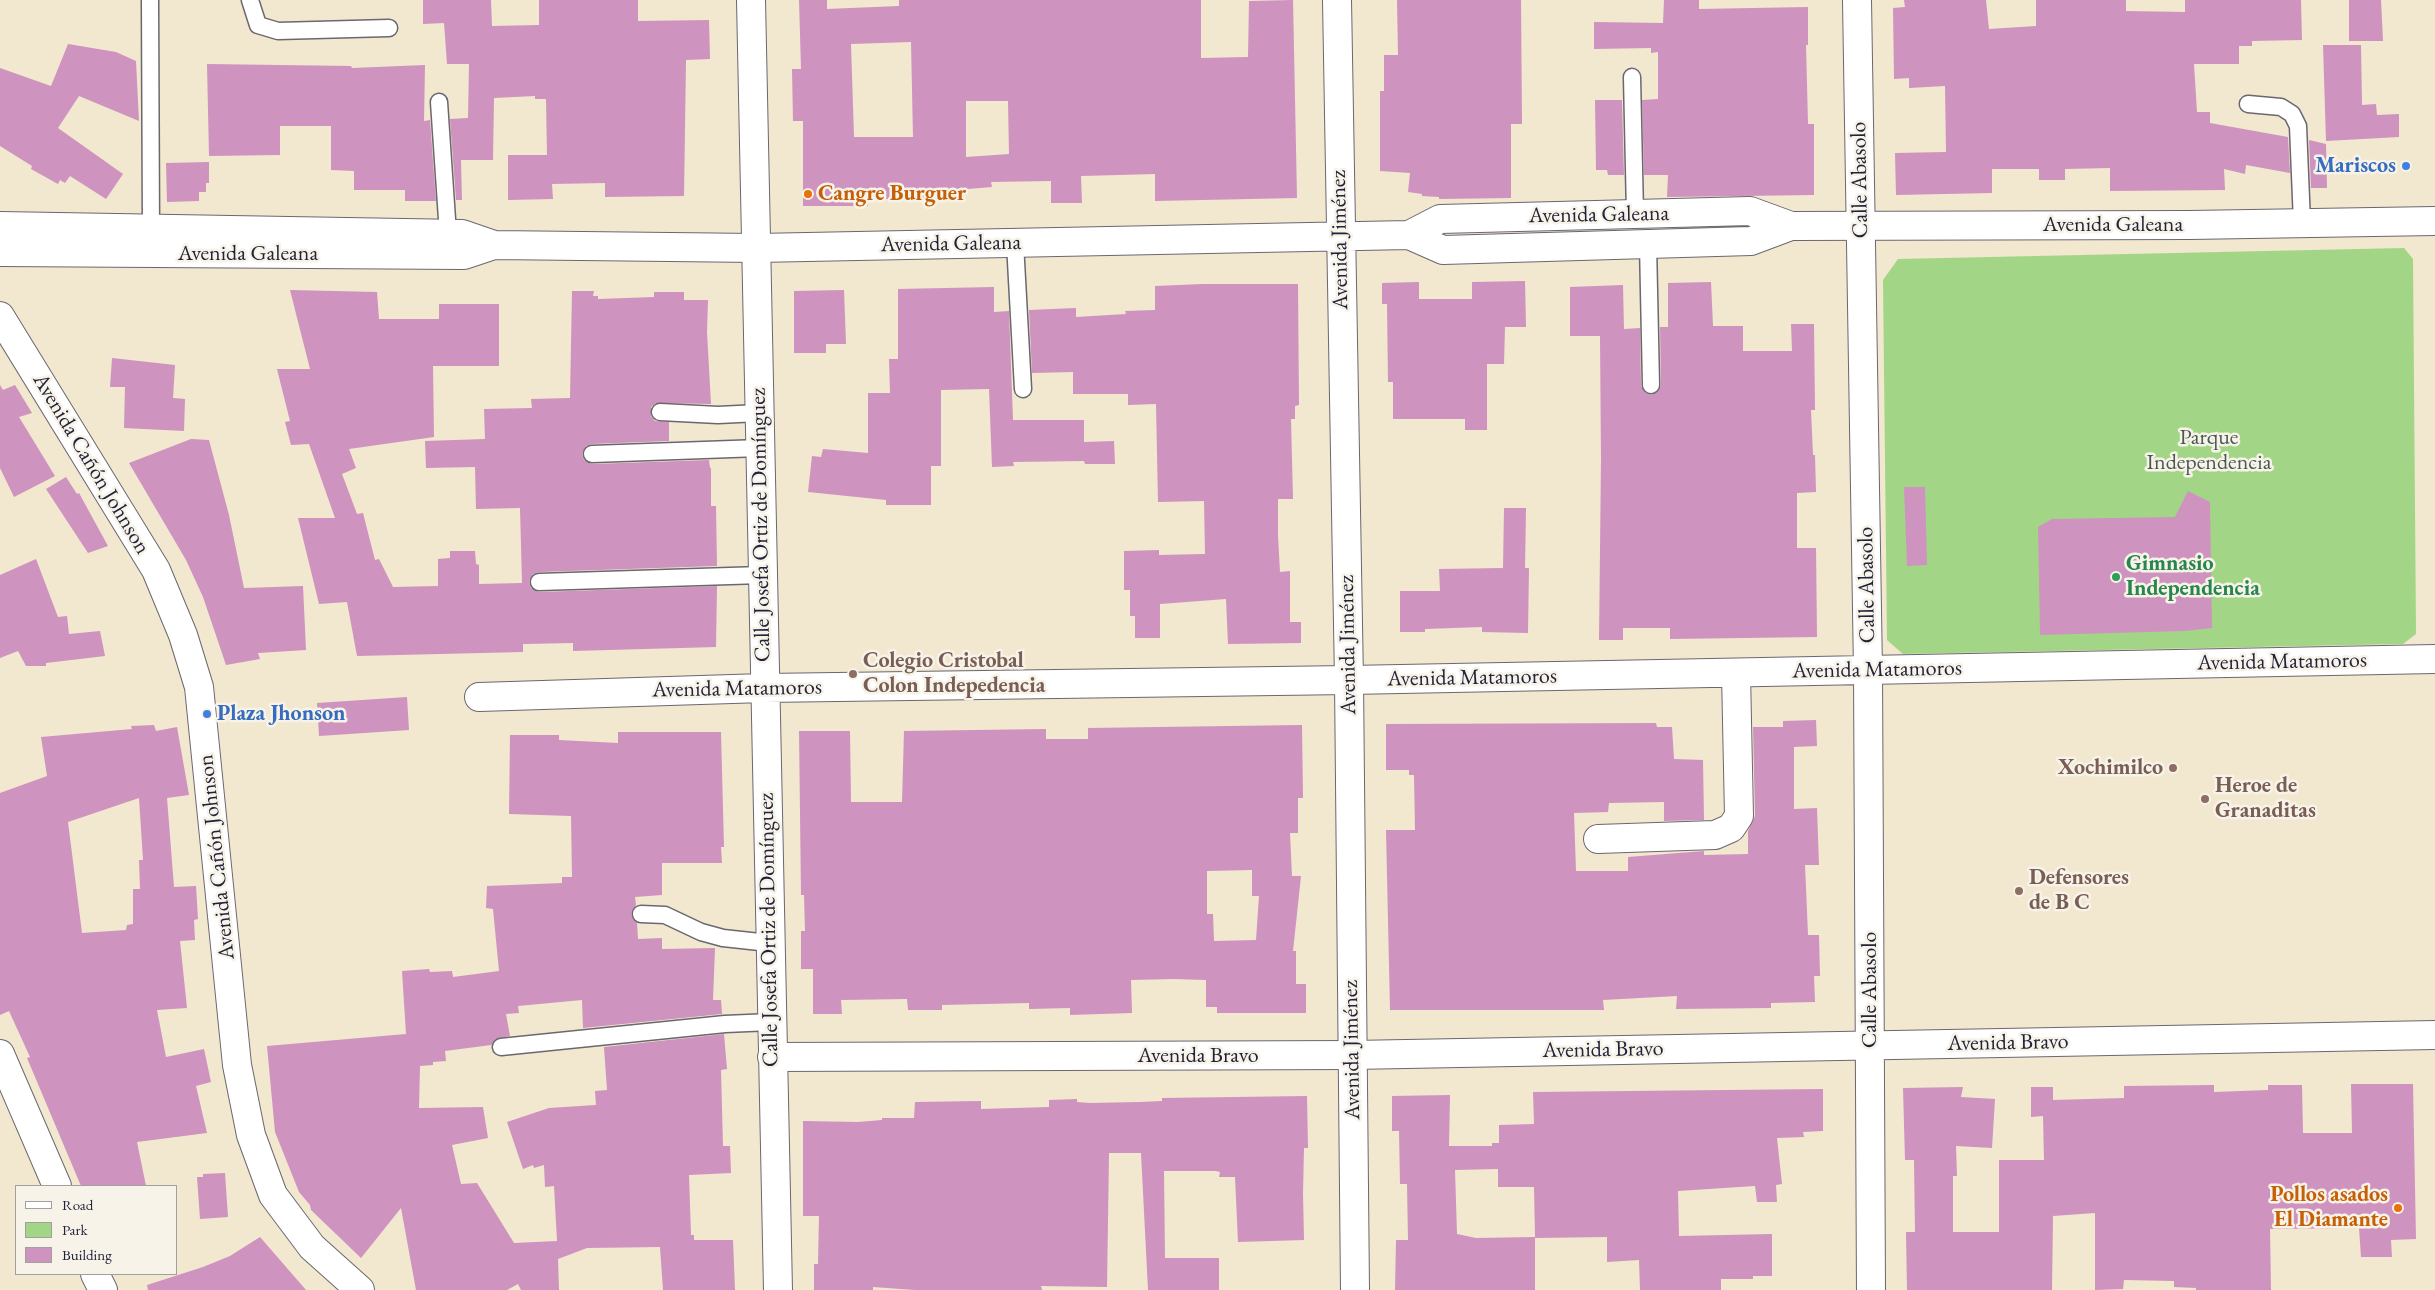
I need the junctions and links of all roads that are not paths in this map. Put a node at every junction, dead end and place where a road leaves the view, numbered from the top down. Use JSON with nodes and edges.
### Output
{"nodes":[{"id":1,"x":150,"y":0,"type":"edge"},
{"id":2,"x":250,"y":0,"type":"edge"},
{"id":3,"x":751,"y":0,"type":"edge"},
{"id":4,"x":1337,"y":0,"type":"edge"},
{"id":5,"x":1857,"y":0,"type":"edge"},
{"id":6,"x":389,"y":28,"type":"dead end"},
{"id":7,"x":1632,"y":77,"type":"dead end"},
{"id":8,"x":439,"y":102,"type":"dead end"},
{"id":9,"x":2248,"y":104,"type":"dead end"},
{"id":10,"x":1635,"y":214,"type":"junction"},
{"id":11,"x":2435,"y":221,"type":"edge"},
{"id":12,"x":2302,"y":223,"type":"junction"},
{"id":13,"x":0,"y":226,"type":"edge"},
{"id":14,"x":1791,"y":226,"type":"junction"},
{"id":15,"x":1861,"y":226,"type":"junction"},
{"id":16,"x":151,"y":230,"type":"junction"},
{"id":17,"x":448,"y":234,"type":"junction"},
{"id":18,"x":1409,"y":235,"type":"junction"},
{"id":19,"x":1340,"y":237,"type":"junction"},
{"id":20,"x":1015,"y":243,"type":"junction"},
{"id":21,"x":1648,"y":244,"type":"junction"},
{"id":22,"x":494,"y":245,"type":"junction"},
{"id":23,"x":757,"y":248,"type":"junction"},
{"id":24,"x":0,"y":252,"type":"edge"},
{"id":25,"x":0,"y":316,"type":"edge"},
{"id":26,"x":1650,"y":384,"type":"dead end"},
{"id":27,"x":1023,"y":389,"type":"dead end"},
{"id":28,"x":660,"y":412,"type":"dead end"},
{"id":29,"x":759,"y":413,"type":"junction"},
{"id":30,"x":760,"y":448,"type":"junction"},
{"id":31,"x":592,"y":454,"type":"dead end"},
{"id":32,"x":762,"y":575,"type":"junction"},
{"id":33,"x":539,"y":582,"type":"dead end"},
{"id":34,"x":2435,"y":659,"type":"edge"},
{"id":35,"x":1868,"y":670,"type":"junction"},
{"id":36,"x":1736,"y":673,"type":"junction"},
{"id":37,"x":1349,"y":680,"type":"junction"},
{"id":38,"x":764,"y":688,"type":"junction"},
{"id":39,"x":479,"y":697,"type":"dead end"},
{"id":40,"x":1598,"y":839,"type":"dead end"},
{"id":41,"x":641,"y":914,"type":"dead end"},
{"id":42,"x":769,"y":942,"type":"junction"},
{"id":43,"x":771,"y":1022,"type":"junction"},
{"id":44,"x":2435,"y":1034,"type":"edge"},
{"id":45,"x":1870,"y":1045,"type":"junction"},
{"id":46,"x":501,"y":1047,"type":"dead end"},
{"id":47,"x":1352,"y":1055,"type":"junction"},
{"id":48,"x":772,"y":1057,"type":"junction"},
{"id":49,"x":1,"y":1058,"type":"edge"},
{"id":50,"x":57,"y":1185,"type":"edge"},
{"id":51,"x":95,"y":1275,"type":"edge"},
{"id":52,"x":102,"y":1290,"type":"edge"},
{"id":53,"x":360,"y":1290,"type":"edge"},
{"id":54,"x":778,"y":1290,"type":"edge"},
{"id":55,"x":1354,"y":1290,"type":"edge"},
{"id":56,"x":1871,"y":1290,"type":"edge"}],
"edges":[{"from":1,"to":16,"type":"lane"},
{"from":2,"to":6,"type":"lane"},
{"from":3,"to":23,"type":"street","name":"Calle Josefa Ortiz de Domínguez"},
{"from":4,"to":19,"type":"street","name":"Avenida Jiménez"},
{"from":5,"to":15,"type":"street","name":"Calle Abasolo"},
{"from":7,"to":10,"type":"lane"},
{"from":8,"to":17,"type":"lane"},
{"from":9,"to":12,"type":"lane"},
{"from":10,"to":14,"type":"street","name":"Avenida Galeana"},
{"from":10,"to":18,"type":"street","name":"Avenida Galeana"},
{"from":11,"to":12,"type":"street","name":"Avenida Galeana"},
{"from":12,"to":15,"type":"street","name":"Avenida Galeana"},
{"from":13,"to":16,"type":"street","name":"Avenida Galeana"},
{"from":14,"to":15,"type":"street","name":"Avenida Galeana"},
{"from":14,"to":21,"type":"street","name":"Avenida Galeana"},
{"from":15,"to":35,"type":"street","name":"Calle Abasolo"},
{"from":16,"to":17,"type":"street","name":"Avenida Galeana"},
{"from":17,"to":22,"type":"street","name":"Avenida Galeana"},
{"from":18,"to":19,"type":"street","name":"Avenida Galeana"},
{"from":18,"to":21,"type":"street","name":"Avenida Galeana"},
{"from":19,"to":20,"type":"street","name":"Avenida Galeana"},
{"from":19,"to":37,"type":"street","name":"Avenida Jiménez"},
{"from":20,"to":23,"type":"street","name":"Avenida Galeana"},
{"from":20,"to":27,"type":"lane"},
{"from":21,"to":26,"type":"lane"},
{"from":22,"to":23,"type":"street","name":"Avenida Galeana"},
{"from":22,"to":24,"type":"street","name":"Avenida Galeana"},
{"from":23,"to":29,"type":"street","name":"Calle Josefa Ortiz de Domínguez"},
{"from":25,"to":53,"type":"street","name":"Avenida Cañón Johnson"},
{"from":28,"to":29,"type":"lane"},
{"from":29,"to":30,"type":"street","name":"Calle Josefa Ortiz de Domínguez"},
{"from":30,"to":31,"type":"lane"},
{"from":30,"to":32,"type":"street","name":"Calle Josefa Ortiz de Domínguez"},
{"from":32,"to":33,"type":"lane"},
{"from":32,"to":38,"type":"street","name":"Calle Josefa Ortiz de Domínguez"},
{"from":34,"to":35,"type":"street","name":"Avenida Matamoros"},
{"from":35,"to":36,"type":"street","name":"Avenida Matamoros"},
{"from":35,"to":45,"type":"street","name":"Calle Abasolo"},
{"from":36,"to":37,"type":"street","name":"Avenida Matamoros"},
{"from":36,"to":40,"type":"street"},
{"from":37,"to":38,"type":"street","name":"Avenida Matamoros"},
{"from":37,"to":47,"type":"street","name":"Avenida Jiménez"},
{"from":38,"to":39,"type":"street","name":"Avenida Matamoros"},
{"from":38,"to":42,"type":"street","name":"Calle Josefa Ortiz de Domínguez"},
{"from":41,"to":42,"type":"lane"},
{"from":42,"to":43,"type":"street","name":"Calle Josefa Ortiz de Domínguez"},
{"from":43,"to":46,"type":"lane"},
{"from":43,"to":48,"type":"street","name":"Calle Josefa Ortiz de Domínguez"},
{"from":44,"to":45,"type":"street","name":"Avenida Bravo"},
{"from":45,"to":47,"type":"street","name":"Avenida Bravo"},
{"from":45,"to":56,"type":"street","name":"Calle Abasolo"},
{"from":47,"to":48,"type":"street","name":"Avenida Bravo"},
{"from":47,"to":55,"type":"street","name":"Avenida Jiménez"},
{"from":48,"to":54,"type":"street","name":"Calle Josefa Ortiz de Domínguez"},
{"from":49,"to":50,"type":"street"},
{"from":51,"to":52,"type":"street"}]}
